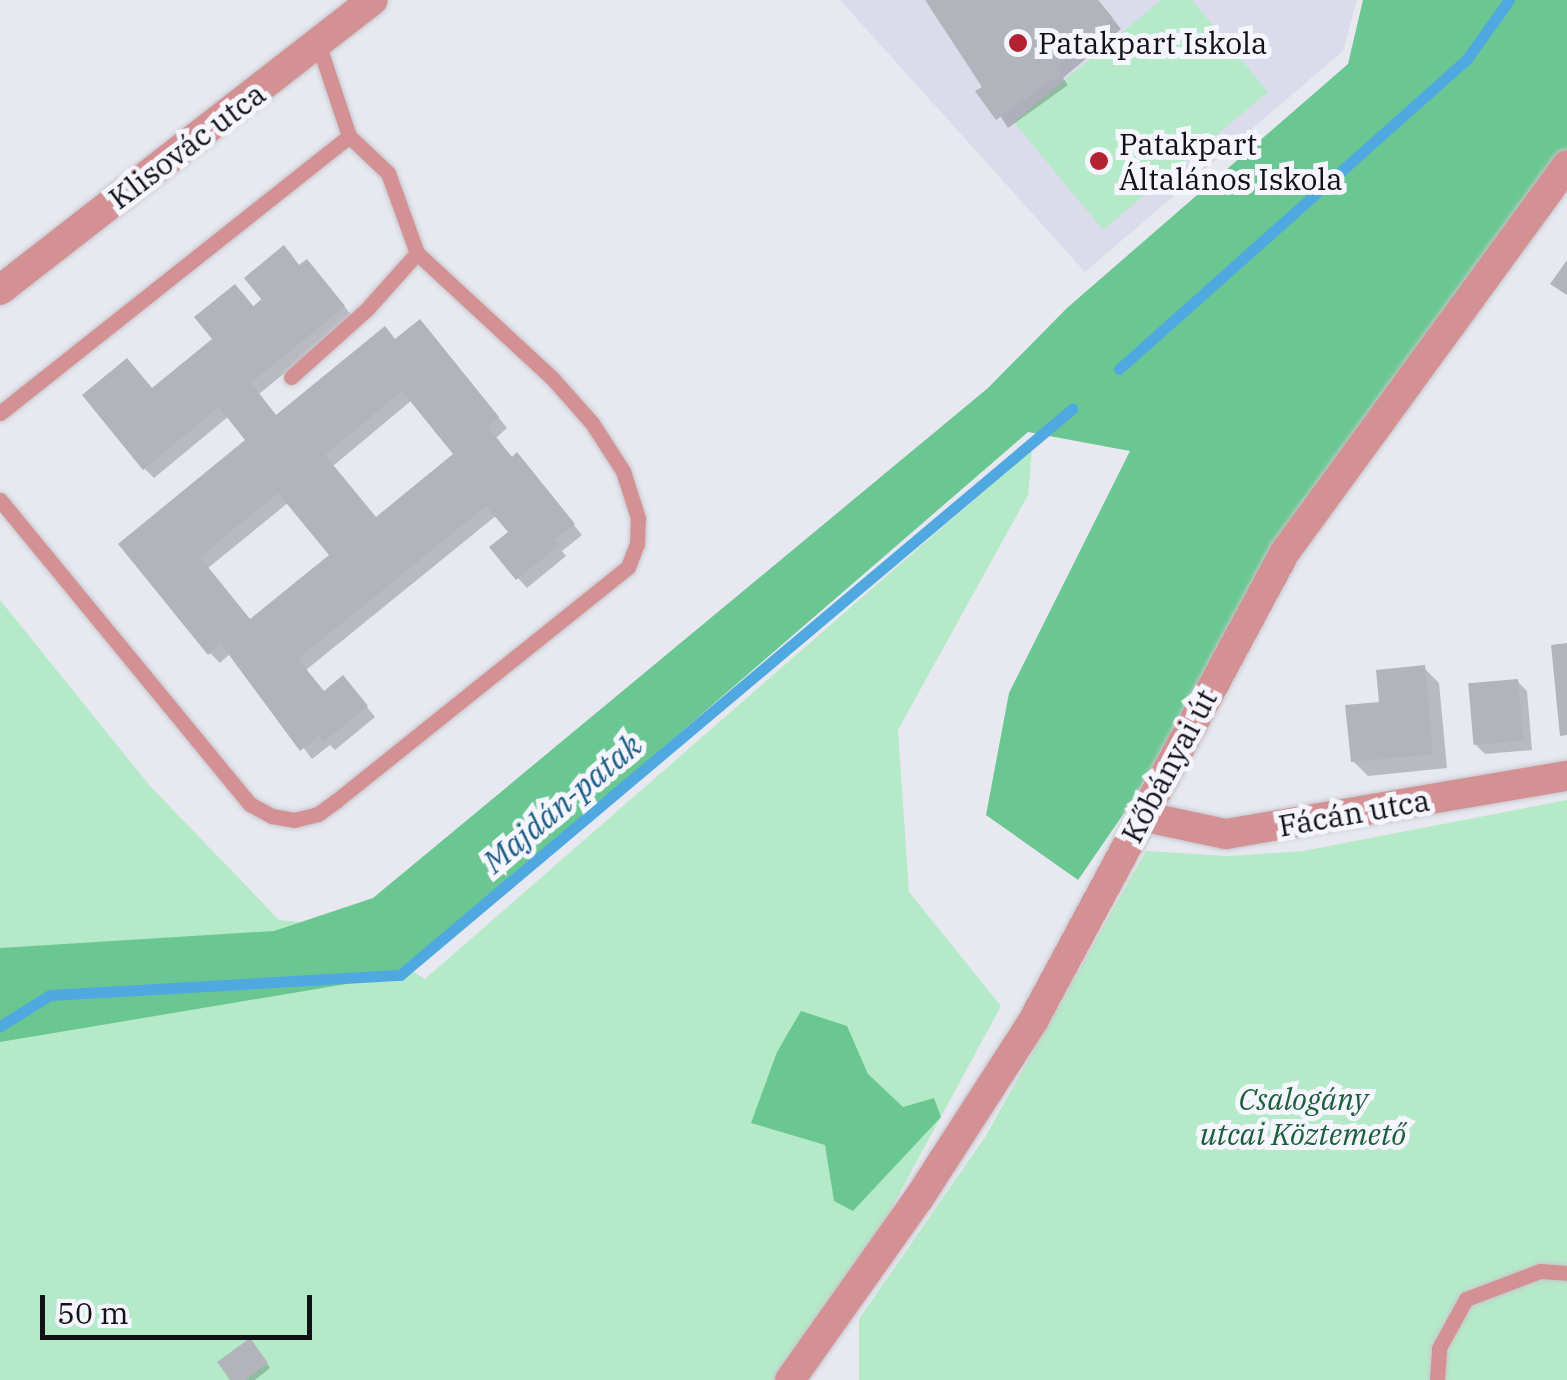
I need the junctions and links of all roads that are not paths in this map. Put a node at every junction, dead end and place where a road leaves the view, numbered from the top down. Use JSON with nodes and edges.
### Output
{"nodes":[{"id":1,"x":372,"y":0,"type":"edge"},
{"id":2,"x":318,"y":43,"type":"junction"},
{"id":3,"x":349,"y":136,"type":"junction"},
{"id":4,"x":1567,"y":165,"type":"edge"},
{"id":5,"x":417,"y":253,"type":"junction"},
{"id":6,"x":0,"y":290,"type":"edge"},
{"id":7,"x":291,"y":377,"type":"dead end"},
{"id":8,"x":0,"y":413,"type":"edge"},
{"id":9,"x":0,"y":500,"type":"edge"},
{"id":10,"x":1567,"y":776,"type":"edge"},
{"id":11,"x":1141,"y":816,"type":"junction"},
{"id":12,"x":1567,"y":1273,"type":"edge"},
{"id":13,"x":790,"y":1380,"type":"edge"},
{"id":14,"x":1437,"y":1380,"type":"edge"}],
"edges":[{"from":1,"to":2,"type":"street","name":"Klisovác utca"},
{"from":2,"to":3,"type":"lane"},
{"from":2,"to":6,"type":"street","name":"Klisovác utca"},
{"from":3,"to":5,"type":"lane"},
{"from":3,"to":8,"type":"lane"},
{"from":4,"to":11,"type":"street","name":"Kőbányai út"},
{"from":5,"to":7,"type":"lane"},
{"from":5,"to":9,"type":"lane"},
{"from":10,"to":11,"type":"street","name":"Fácán utca"},
{"from":11,"to":13,"type":"street","name":"Kőbányai út"},
{"from":12,"to":14,"type":"lane"}]}
